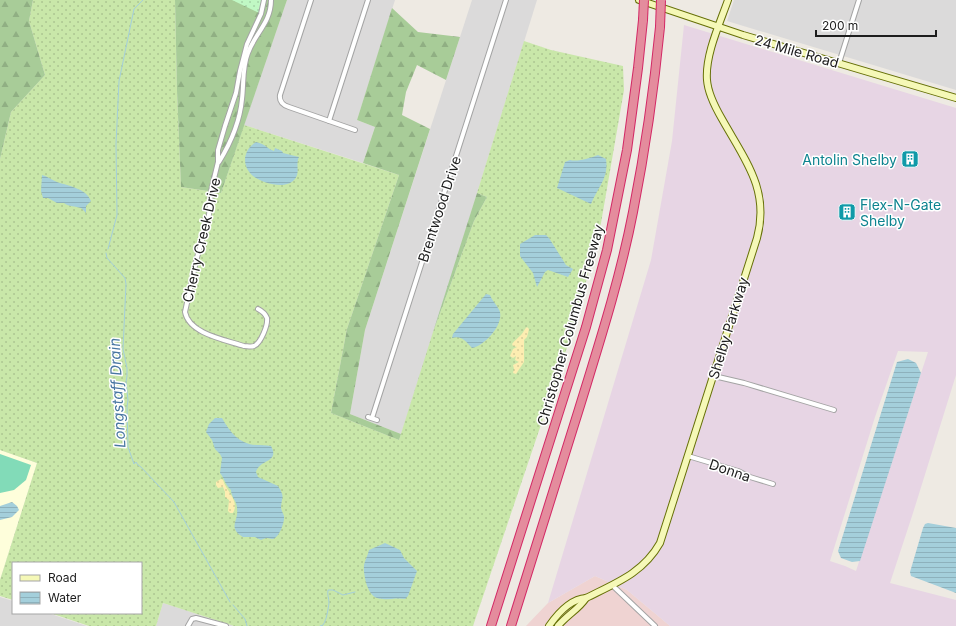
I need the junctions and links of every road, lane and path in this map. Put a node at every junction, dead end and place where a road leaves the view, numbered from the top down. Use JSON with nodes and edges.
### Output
{"nodes":[{"id":1,"x":264,"y":0,"type":"edge"},
{"id":2,"x":271,"y":0,"type":"edge"},
{"id":3,"x":311,"y":0,"type":"edge"},
{"id":4,"x":368,"y":0,"type":"edge"},
{"id":5,"x":506,"y":0,"type":"edge"},
{"id":6,"x":639,"y":0,"type":"edge"},
{"id":7,"x":644,"y":0,"type":"edge"},
{"id":8,"x":661,"y":0,"type":"edge"},
{"id":9,"x":728,"y":0,"type":"edge"},
{"id":10,"x":859,"y":0,"type":"edge"},
{"id":11,"x":719,"y":27,"type":"junction"},
{"id":12,"x":839,"y":63,"type":"junction"},
{"id":13,"x":242,"y":69,"type":"junction"},
{"id":14,"x":956,"y":98,"type":"edge"},
{"id":15,"x":329,"y":121,"type":"junction"},
{"id":16,"x":355,"y":130,"type":"dead end"},
{"id":17,"x":221,"y":140,"type":"junction"},
{"id":18,"x":229,"y":142,"type":"junction"},
{"id":19,"x":218,"y":162,"type":"junction"},
{"id":20,"x":258,"y":309,"type":"dead end"},
{"id":21,"x":714,"y":376,"type":"junction"},
{"id":22,"x":834,"y":410,"type":"dead end"},
{"id":23,"x":372,"y":418,"type":"dead end"},
{"id":24,"x":688,"y":456,"type":"junction"},
{"id":25,"x":773,"y":484,"type":"dead end"},
{"id":26,"x":612,"y":585,"type":"junction"},
{"id":27,"x":586,"y":598,"type":"junction"},
{"id":28,"x":188,"y":626,"type":"edge"},
{"id":29,"x":226,"y":626,"type":"edge"},
{"id":30,"x":490,"y":626,"type":"edge"},
{"id":31,"x":511,"y":626,"type":"edge"},
{"id":32,"x":549,"y":626,"type":"edge"},
{"id":33,"x":558,"y":626,"type":"edge"},
{"id":34,"x":655,"y":626,"type":"edge"}],
"edges":[{"from":1,"to":13,"type":"street","name":"Cherry Creek Drive"},
{"from":2,"to":13,"type":"street","name":"Cherry Creek Drive"},
{"from":3,"to":15,"type":"street"},
{"from":4,"to":15,"type":"street"},
{"from":5,"to":23,"type":"street","name":"Brentwood Drive"},
{"from":6,"to":11,"type":"street","name":"24 Mile Road"},
{"from":7,"to":30,"type":"highway","name":"Christopher Columbus Freeway","bridge":true},
{"from":8,"to":31,"type":"highway","bridge":true},
{"from":9,"to":11,"type":"street","name":"Shelby Parkway"},
{"from":10,"to":12,"type":"street"},
{"from":11,"to":12,"type":"street","name":"24 Mile Road"},
{"from":11,"to":21,"type":"street","name":"Shelby Parkway"},
{"from":12,"to":14,"type":"street","name":"24 Mile Road"},
{"from":13,"to":17,"type":"street","name":"Cherry Creek Drive"},
{"from":13,"to":18,"type":"street","name":"Cherry Creek Drive"},
{"from":15,"to":16,"type":"street"},
{"from":17,"to":18,"type":"street"},
{"from":17,"to":19,"type":"street","name":"Cherry Creek Drive"},
{"from":18,"to":19,"type":"street","name":"Cherry Creek Drive"},
{"from":19,"to":20,"type":"street","name":"Cherry Creek Drive"},
{"from":21,"to":22,"type":"street"},
{"from":21,"to":24,"type":"street","name":"Shelby Parkway"},
{"from":24,"to":25,"type":"street","name":"Donna"},
{"from":24,"to":26,"type":"street","name":"Shelby Parkway"},
{"from":26,"to":27,"type":"street","name":"Shelby Parkway"},
{"from":26,"to":34,"type":"street"},
{"from":27,"to":32,"type":"street","name":"Shelby Parkway"},
{"from":27,"to":33,"type":"street","name":"Shelby Parkway"},
{"from":28,"to":29,"type":"street"}]}
